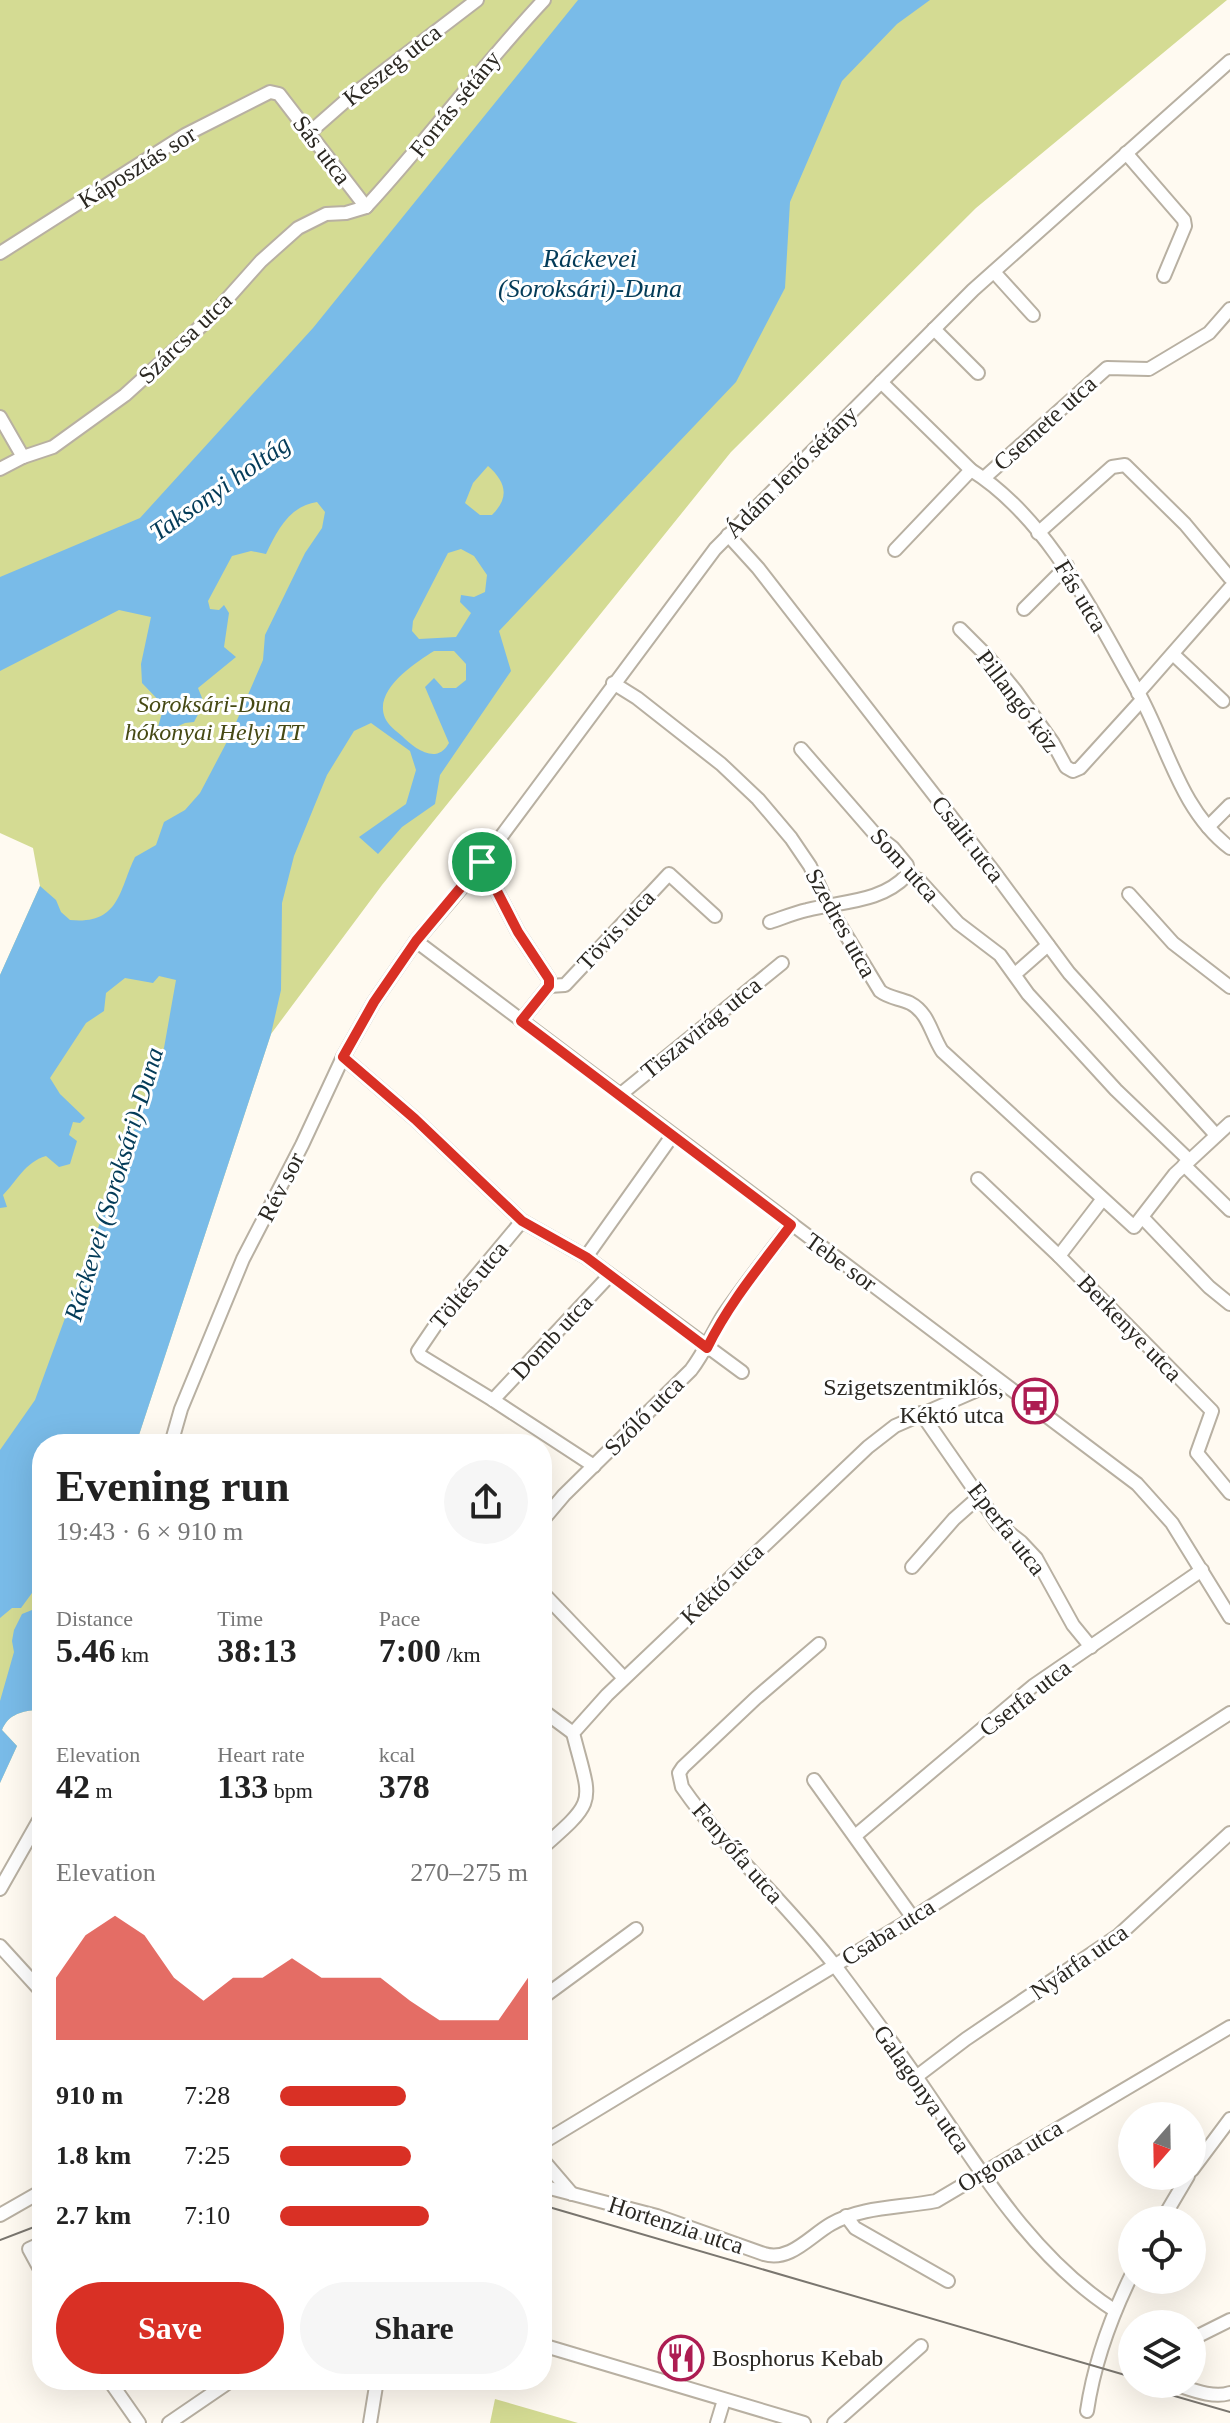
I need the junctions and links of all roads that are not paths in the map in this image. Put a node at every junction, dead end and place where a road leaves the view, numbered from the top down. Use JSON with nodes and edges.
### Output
{"nodes":[{"id":1,"x":477,"y":0,"type":"edge"},
{"id":2,"x":544,"y":0,"type":"edge"},
{"id":3,"x":1229,"y":64,"type":"edge"},
{"id":4,"x":279,"y":94,"type":"joint"},
{"id":5,"x":309,"y":133,"type":"junction"},
{"id":6,"x":1126,"y":153,"type":"junction"},
{"id":7,"x":366,"y":207,"type":"junction"},
{"id":8,"x":0,"y":253,"type":"edge"},
{"id":9,"x":994,"y":272,"type":"junction"},
{"id":10,"x":1164,"y":276,"type":"dead end"},
{"id":11,"x":1230,"y":309,"type":"edge"},
{"id":12,"x":1033,"y":315,"type":"dead end"},
{"id":13,"x":934,"y":329,"type":"junction"},
{"id":14,"x":978,"y":373,"type":"dead end"},
{"id":15,"x":881,"y":382,"type":"junction"},
{"id":16,"x":0,"y":417,"type":"edge"},
{"id":17,"x":23,"y":457,"type":"junction"},
{"id":18,"x":0,"y":469,"type":"edge"},
{"id":19,"x":971,"y":470,"type":"junction"},
{"id":20,"x":984,"y":478,"type":"junction"},
{"id":21,"x":1038,"y":533,"type":"junction"},
{"id":22,"x":728,"y":535,"type":"junction"},
{"id":23,"x":895,"y":550,"type":"dead end"},
{"id":24,"x":1067,"y":566,"type":"junction"},
{"id":25,"x":1230,"y":578,"type":"edge"},
{"id":26,"x":1230,"y":588,"type":"edge"},
{"id":27,"x":1024,"y":609,"type":"dead end"},
{"id":28,"x":960,"y":629,"type":"dead end"},
{"id":29,"x":1174,"y":655,"type":"junction"},
{"id":30,"x":613,"y":683,"type":"junction"},
{"id":31,"x":1140,"y":697,"type":"junction"},
{"id":32,"x":1223,"y":701,"type":"dead end"},
{"id":33,"x":801,"y":749,"type":"dead end"},
{"id":34,"x":1230,"y":805,"type":"edge"},
{"id":35,"x":1208,"y":827,"type":"junction"},
{"id":36,"x":1230,"y":848,"type":"edge"},
{"id":37,"x":482,"y":862,"type":"junction"},
{"id":38,"x":907,"y":875,"type":"junction"},
{"id":39,"x":1129,"y":894,"type":"dead end"},
{"id":40,"x":829,"y":907,"type":"junction"},
{"id":41,"x":715,"y":916,"type":"dead end"},
{"id":42,"x":770,"y":922,"type":"dead end"},
{"id":43,"x":416,"y":941,"type":"junction"},
{"id":44,"x":1048,"y":945,"type":"junction"},
{"id":45,"x":782,"y":963,"type":"dead end"},
{"id":46,"x":1015,"y":974,"type":"junction"},
{"id":47,"x":549,"y":986,"type":"junction"},
{"id":48,"x":1230,"y":987,"type":"edge"},
{"id":49,"x":521,"y":1021,"type":"junction"},
{"id":50,"x":343,"y":1057,"type":"junction"},
{"id":51,"x":621,"y":1094,"type":"junction"},
{"id":52,"x":1230,"y":1123,"type":"edge"},
{"id":53,"x":1216,"y":1135,"type":"junction"},
{"id":54,"x":672,"y":1136,"type":"junction"},
{"id":55,"x":1186,"y":1163,"type":"junction"},
{"id":56,"x":978,"y":1179,"type":"dead end"},
{"id":57,"x":1102,"y":1200,"type":"junction"},
{"id":58,"x":1230,"y":1210,"type":"edge"},
{"id":59,"x":522,"y":1221,"type":"junction"},
{"id":60,"x":1138,"y":1222,"type":"junction"},
{"id":61,"x":791,"y":1225,"type":"junction"},
{"id":62,"x":1059,"y":1256,"type":"junction"},
{"id":63,"x":586,"y":1257,"type":"junction"},
{"id":64,"x":610,"y":1275,"type":"junction"},
{"id":65,"x":1230,"y":1304,"type":"edge"},
{"id":66,"x":707,"y":1348,"type":"junction"},
{"id":67,"x":742,"y":1372,"type":"dead end"},
{"id":68,"x":996,"y":1379,"type":"junction"},
{"id":69,"x":493,"y":1400,"type":"junction"},
{"id":70,"x":921,"y":1413,"type":"junction"},
{"id":71,"x":174,"y":1434,"type":"edge"},
{"id":72,"x":545,"y":1434,"type":"edge"},
{"id":73,"x":552,"y":1439,"type":"edge"},
{"id":74,"x":594,"y":1466,"type":"junction"},
{"id":75,"x":1230,"y":1493,"type":"edge"},
{"id":76,"x":980,"y":1496,"type":"junction"},
{"id":77,"x":552,"y":1510,"type":"edge"},
{"id":78,"x":912,"y":1567,"type":"dead end"},
{"id":79,"x":1202,"y":1570,"type":"junction"},
{"id":80,"x":552,"y":1602,"type":"edge"},
{"id":81,"x":1230,"y":1617,"type":"edge"},
{"id":82,"x":819,"y":1644,"type":"dead end"},
{"id":83,"x":1091,"y":1647,"type":"junction"},
{"id":84,"x":624,"y":1678,"type":"junction"},
{"id":85,"x":1230,"y":1713,"type":"edge"},
{"id":86,"x":552,"y":1717,"type":"edge"},
{"id":87,"x":573,"y":1733,"type":"junction"},
{"id":88,"x":814,"y":1780,"type":"dead end"},
{"id":89,"x":32,"y":1833,"type":"edge"},
{"id":90,"x":1230,"y":1833,"type":"edge"},
{"id":91,"x":855,"y":1836,"type":"junction"},
{"id":92,"x":552,"y":1839,"type":"edge"},
{"id":93,"x":0,"y":1889,"type":"edge"},
{"id":94,"x":913,"y":1918,"type":"junction"},
{"id":95,"x":636,"y":1929,"type":"dead end"},
{"id":96,"x":0,"y":1946,"type":"edge"},
{"id":97,"x":835,"y":1965,"type":"junction"},
{"id":98,"x":32,"y":1981,"type":"edge"},
{"id":99,"x":552,"y":1991,"type":"edge"},
{"id":100,"x":1230,"y":2027,"type":"edge"},
{"id":101,"x":916,"y":2077,"type":"junction"},
{"id":102,"x":1230,"y":2119,"type":"edge"},
{"id":103,"x":552,"y":2137,"type":"edge"},
{"id":104,"x":1206,"y":2151,"type":"edge"},
{"id":105,"x":552,"y":2171,"type":"edge"},
{"id":106,"x":981,"y":2174,"type":"junction"},
{"id":107,"x":552,"y":2189,"type":"edge"},
{"id":108,"x":572,"y":2194,"type":"junction"},
{"id":109,"x":32,"y":2197,"type":"edge"},
{"id":110,"x":0,"y":2215,"type":"edge"},
{"id":111,"x":846,"y":2216,"type":"junction"},
{"id":112,"x":781,"y":2256,"type":"joint"},
{"id":113,"x":948,"y":2281,"type":"dead end"},
{"id":114,"x":1122,"y":2294,"type":"edge"},
{"id":115,"x":1114,"y":2310,"type":"junction"},
{"id":116,"x":1230,"y":2320,"type":"edge"},
{"id":117,"x":1206,"y":2332,"type":"edge"},
{"id":118,"x":921,"y":2346,"type":"dead end"},
{"id":119,"x":552,"y":2348,"type":"edge"},
{"id":120,"x":116,"y":2390,"type":"edge"},
{"id":121,"x":217,"y":2390,"type":"edge"},
{"id":122,"x":377,"y":2390,"type":"edge"},
{"id":123,"x":1206,"y":2393,"type":"edge"},
{"id":124,"x":1230,"y":2393,"type":"edge"},
{"id":125,"x":724,"y":2400,"type":"junction"},
{"id":126,"x":1085,"y":2417,"type":"edge"},
{"id":127,"x":139,"y":2423,"type":"edge"},
{"id":128,"x":169,"y":2423,"type":"edge"},
{"id":129,"x":370,"y":2423,"type":"edge"},
{"id":130,"x":717,"y":2423,"type":"edge"},
{"id":131,"x":804,"y":2423,"type":"edge"},
{"id":132,"x":834,"y":2423,"type":"edge"}],
"edges":[{"from":1,"to":5,"type":"street","name":"Keszeg utca"},
{"from":2,"to":7,"type":"street","name":"Forrás sétány"},
{"from":3,"to":6,"type":"street","name":"Ádám Jenő sétány"},
{"from":4,"to":5,"type":"street","name":"Sás utca"},
{"from":4,"to":8,"type":"street","name":"Káposztás sor"},
{"from":5,"to":7,"type":"street","name":"Sás utca"},
{"from":6,"to":9,"type":"street","name":"Ádám Jenő sétány"},
{"from":6,"to":10,"type":"street"},
{"from":7,"to":17,"type":"street","name":"Szárcsa utca"},
{"from":9,"to":12,"type":"street"},
{"from":9,"to":13,"type":"street","name":"Ádám Jenő sétány"},
{"from":11,"to":20,"type":"street","name":"Csemete utca"},
{"from":13,"to":14,"type":"street"},
{"from":13,"to":15,"type":"street","name":"Ádám Jenő sétány"},
{"from":15,"to":19,"type":"street","name":"Fás utca"},
{"from":15,"to":22,"type":"street","name":"Ádám Jenő sétány"},
{"from":16,"to":17,"type":"street"},
{"from":17,"to":18,"type":"street","name":"Szárcsa utca"},
{"from":19,"to":20,"type":"street","name":"Fás utca"},
{"from":19,"to":23,"type":"street"},
{"from":20,"to":21,"type":"street","name":"Fás utca"},
{"from":21,"to":24,"type":"street","name":"Fás utca"},
{"from":21,"to":25,"type":"street"},
{"from":22,"to":30,"type":"street","name":"Ádám Jenő sétány"},
{"from":22,"to":44,"type":"street","name":"Csalit utca"},
{"from":24,"to":27,"type":"street"},
{"from":24,"to":31,"type":"street","name":"Fás utca"},
{"from":26,"to":29,"type":"street"},
{"from":28,"to":31,"type":"street","name":"Pillangó köz"},
{"from":29,"to":31,"type":"street"},
{"from":29,"to":32,"type":"street"},
{"from":30,"to":37,"type":"street","name":"Ádám Jenő sétány"},
{"from":30,"to":40,"type":"street","name":"Szedres utca"},
{"from":31,"to":35,"type":"street","name":"Fás utca"},
{"from":33,"to":38,"type":"street","name":"Som utca"},
{"from":34,"to":35,"type":"street"},
{"from":35,"to":36,"type":"street","name":"Fás utca"},
{"from":37,"to":43,"type":"street","name":"Ádám Jenő sétány"},
{"from":37,"to":47,"type":"street","name":"Tövis utca"},
{"from":38,"to":40,"type":"street"},
{"from":38,"to":46,"type":"street","name":"Som utca"},
{"from":39,"to":48,"type":"street"},
{"from":40,"to":42,"type":"street"},
{"from":40,"to":57,"type":"street","name":"Szedres utca"},
{"from":41,"to":47,"type":"street","name":"Tövis utca"},
{"from":43,"to":49,"type":"street","name":"Tebe sor"},
{"from":43,"to":50,"type":"street","name":"Rév sor"},
{"from":44,"to":46,"type":"street"},
{"from":44,"to":53,"type":"street","name":"Csalit utca"},
{"from":45,"to":51,"type":"street","name":"Tiszavirág utca"},
{"from":46,"to":55,"type":"street","name":"Som utca"},
{"from":47,"to":49,"type":"street","name":"Tövis utca"},
{"from":49,"to":51,"type":"street","name":"Tebe sor"},
{"from":50,"to":59,"type":"street"},
{"from":50,"to":71,"type":"street","name":"Rév sor"},
{"from":51,"to":54,"type":"street","name":"Tebe sor"},
{"from":52,"to":53,"type":"street"},
{"from":53,"to":55,"type":"street"},
{"from":54,"to":61,"type":"street","name":"Tebe sor"},
{"from":54,"to":63,"type":"street"},
{"from":55,"to":58,"type":"street","name":"Som utca"},
{"from":55,"to":60,"type":"street"},
{"from":56,"to":62,"type":"street","name":"Berkenye utca"},
{"from":57,"to":60,"type":"street","name":"Szedres utca"},
{"from":57,"to":62,"type":"street"},
{"from":59,"to":63,"type":"street"},
{"from":59,"to":69,"type":"street","name":"Töltés utca"},
{"from":60,"to":65,"type":"street","name":"Szedres utca"},
{"from":61,"to":66,"type":"street","name":"Szőlő utca"},
{"from":61,"to":68,"type":"street","name":"Tebe sor"},
{"from":62,"to":75,"type":"street","name":"Berkenye utca"},
{"from":63,"to":64,"type":"street"},
{"from":64,"to":66,"type":"street"},
{"from":64,"to":69,"type":"street","name":"Domb utca"},
{"from":66,"to":67,"type":"street"},
{"from":66,"to":74,"type":"street","name":"Szőlő utca"},
{"from":68,"to":70,"type":"street","name":"Kéktó utca"},
{"from":68,"to":79,"type":"street","name":"Tebe sor"},
{"from":69,"to":72,"type":"street"},
{"from":70,"to":76,"type":"street","name":"Eperfa utca"},
{"from":70,"to":84,"type":"street","name":"Kéktó utca"},
{"from":73,"to":74,"type":"street"},
{"from":74,"to":77,"type":"street","name":"Szőlő utca"},
{"from":76,"to":78,"type":"street"},
{"from":76,"to":83,"type":"street","name":"Eperfa utca"},
{"from":79,"to":81,"type":"street","name":"Tebe sor"},
{"from":79,"to":83,"type":"street","name":"Cserfa utca"},
{"from":80,"to":84,"type":"street"},
{"from":82,"to":97,"type":"street","name":"Fenyőfa utca"},
{"from":83,"to":91,"type":"street","name":"Cserfa utca"},
{"from":84,"to":87,"type":"street","name":"Kéktó utca"},
{"from":85,"to":94,"type":"street","name":"Csaba utca"},
{"from":86,"to":87,"type":"street"},
{"from":87,"to":92,"type":"street"},
{"from":88,"to":91,"type":"street"},
{"from":89,"to":93,"type":"street"},
{"from":90,"to":101,"type":"street","name":"Nyárfa utca"},
{"from":91,"to":94,"type":"street"},
{"from":94,"to":97,"type":"street","name":"Csaba utca"},
{"from":95,"to":99,"type":"street"},
{"from":96,"to":98,"type":"street"},
{"from":97,"to":101,"type":"street","name":"Galagonya utca"},
{"from":97,"to":103,"type":"street","name":"Csaba utca"},
{"from":100,"to":106,"type":"street","name":"Orgona utca"},
{"from":101,"to":106,"type":"street","name":"Galagonya utca"},
{"from":102,"to":104,"type":"street"},
{"from":105,"to":108,"type":"street"},
{"from":106,"to":111,"type":"street","name":"Orgona utca"},
{"from":106,"to":115,"type":"street","name":"Galagonya utca"},
{"from":107,"to":108,"type":"street","name":"Hortenzia utca"},
{"from":108,"to":112,"type":"street","name":"Hortenzia utca"},
{"from":109,"to":110,"type":"street"},
{"from":111,"to":112,"type":"street","name":"Orgona utca"},
{"from":111,"to":113,"type":"street"},
{"from":114,"to":115,"type":"street"},
{"from":115,"to":126,"type":"street"},
{"from":116,"to":117,"type":"street"},
{"from":118,"to":132,"type":"street"},
{"from":119,"to":125,"type":"street"},
{"from":120,"to":127,"type":"street"},
{"from":121,"to":128,"type":"street"},
{"from":122,"to":129,"type":"street"},
{"from":123,"to":124,"type":"street"},
{"from":125,"to":130,"type":"street"},
{"from":125,"to":131,"type":"street"}]}
